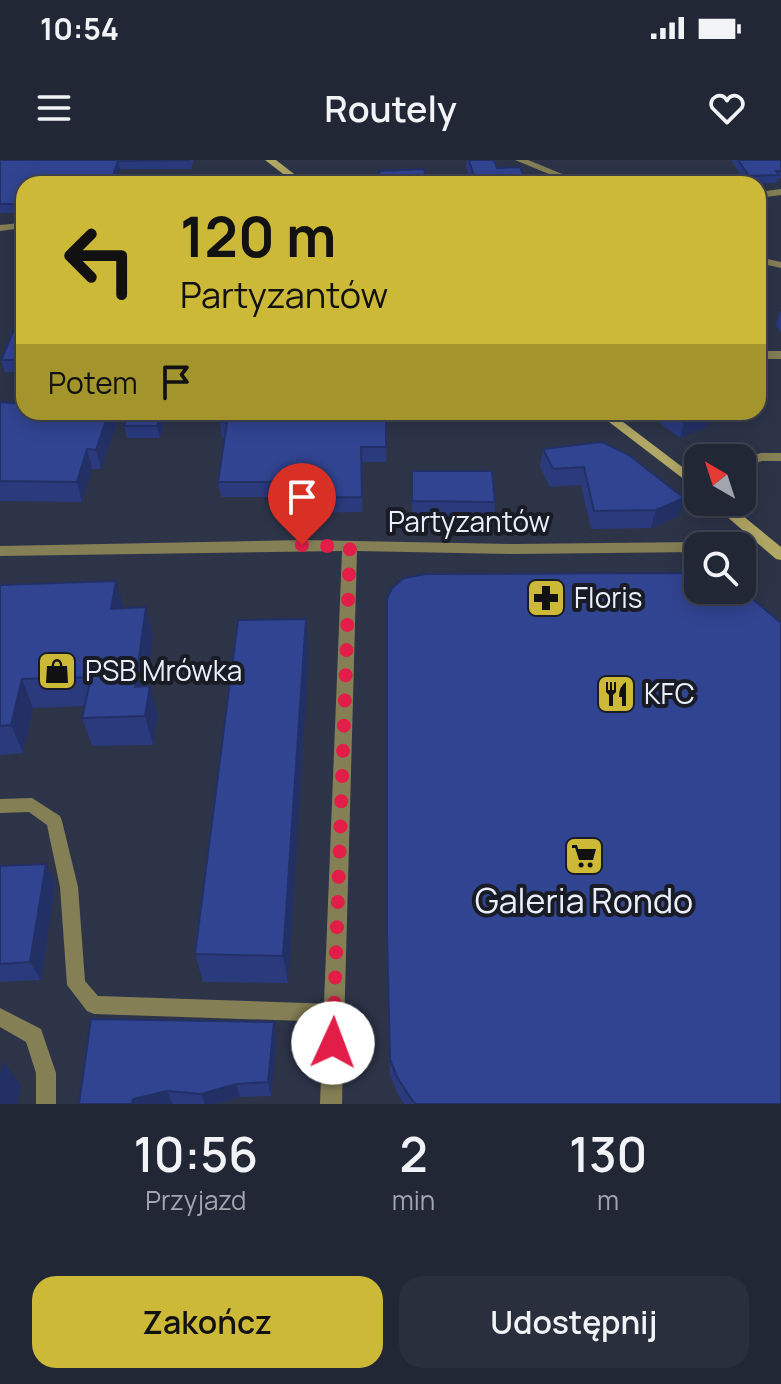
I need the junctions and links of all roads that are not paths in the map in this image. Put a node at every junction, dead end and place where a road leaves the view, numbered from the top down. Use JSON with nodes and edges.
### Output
{"nodes":[{"id":1,"x":270,"y":160,"type":"edge"},
{"id":2,"x":520,"y":160,"type":"edge"},
{"id":3,"x":291,"y":176,"type":"edge"},
{"id":4,"x":561,"y":176,"type":"edge"},
{"id":5,"x":613,"y":420,"type":"edge"},
{"id":6,"x":781,"y":457,"type":"edge"},
{"id":7,"x":756,"y":459,"type":"edge"},
{"id":8,"x":684,"y":474,"type":"edge"},
{"id":9,"x":734,"y":516,"type":"edge"},
{"id":10,"x":752,"y":532,"type":"edge"},
{"id":11,"x":756,"y":535,"type":"edge"},
{"id":12,"x":350,"y":547,"type":"junction"},
{"id":13,"x":684,"y":547,"type":"edge"},
{"id":14,"x":0,"y":551,"type":"edge"},
{"id":15,"x":781,"y":555,"type":"edge"},
{"id":16,"x":0,"y":806,"type":"edge"},
{"id":17,"x":334,"y":1013,"type":"junction"},
{"id":18,"x":0,"y":1017,"type":"edge"},
{"id":19,"x":46,"y":1104,"type":"edge"},
{"id":20,"x":331,"y":1104,"type":"edge"}],
"edges":[{"from":1,"to":3,"type":"main road"},
{"from":2,"to":4,"type":"street"},
{"from":5,"to":8,"type":"main road"},
{"from":6,"to":7,"type":"street"},
{"from":9,"to":10,"type":"main road"},
{"from":11,"to":15,"type":"main road"},
{"from":12,"to":13,"type":"street","name":"Partyzantów"},
{"from":12,"to":14,"type":"street","name":"Partyzantów"},
{"from":12,"to":17,"type":"street"},
{"from":16,"to":17,"type":"lane"},
{"from":17,"to":20,"type":"street"},
{"from":18,"to":19,"type":"lane"}]}
